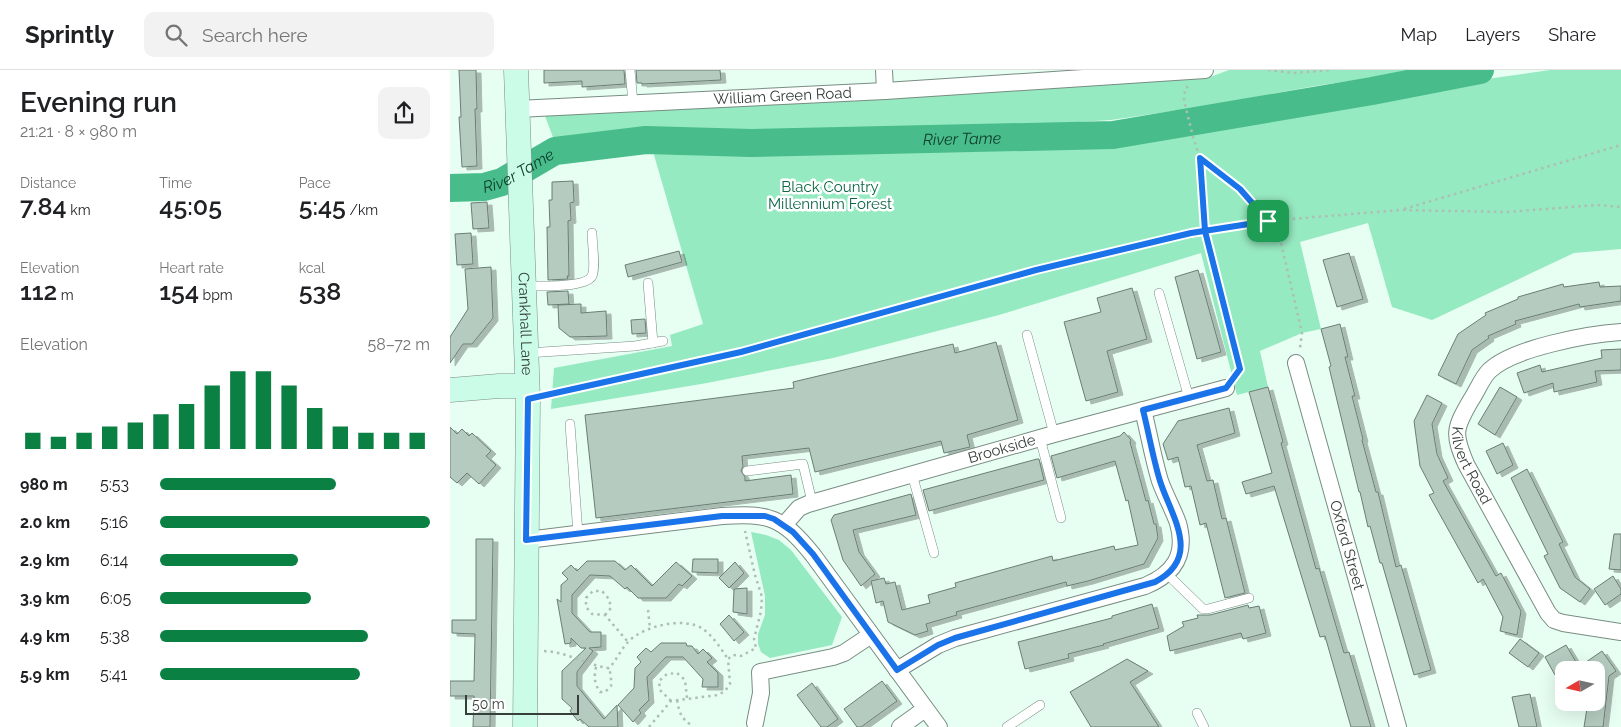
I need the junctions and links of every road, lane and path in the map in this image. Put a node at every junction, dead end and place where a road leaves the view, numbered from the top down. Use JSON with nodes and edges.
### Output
{"nodes":[{"id":1,"x":516,"y":70,"type":"edge"},
{"id":2,"x":630,"y":70,"type":"edge"},
{"id":3,"x":884,"y":70,"type":"edge"},
{"id":4,"x":1204,"y":70,"type":"edge"},
{"id":5,"x":1268,"y":70,"type":"edge"},
{"id":6,"x":1329,"y":70,"type":"edge"},
{"id":7,"x":1047,"y":75,"type":"edge"},
{"id":8,"x":885,"y":91,"type":"junction"},
{"id":9,"x":1184,"y":100,"type":"dead end"},
{"id":10,"x":633,"y":103,"type":"junction"},
{"id":11,"x":517,"y":108,"type":"junction"},
{"id":12,"x":1621,"y":146,"type":"edge"},
{"id":13,"x":1200,"y":158,"type":"junction"},
{"id":14,"x":1621,"y":206,"type":"edge"},
{"id":15,"x":1400,"y":210,"type":"junction"},
{"id":16,"x":1268,"y":221,"type":"junction"},
{"id":17,"x":1205,"y":231,"type":"junction"},
{"id":18,"x":592,"y":233,"type":"dead end"},
{"id":19,"x":648,"y":283,"type":"dead end"},
{"id":20,"x":524,"y":286,"type":"junction"},
{"id":21,"x":1159,"y":293,"type":"dead end"},
{"id":22,"x":1621,"y":332,"type":"edge"},
{"id":23,"x":1027,"y":335,"type":"dead end"},
{"id":24,"x":526,"y":353,"type":"junction"},
{"id":25,"x":1297,"y":368,"type":"joint"},
{"id":26,"x":1226,"y":388,"type":"joint"},
{"id":27,"x":450,"y":390,"type":"edge"},
{"id":28,"x":527,"y":393,"type":"junction"},
{"id":29,"x":1189,"y":398,"type":"junction"},
{"id":30,"x":1143,"y":410,"type":"junction"},
{"id":31,"x":570,"y":424,"type":"dead end"},
{"id":32,"x":1047,"y":436,"type":"junction"},
{"id":33,"x":747,"y":471,"type":"dead end"},
{"id":34,"x":912,"y":474,"type":"junction"},
{"id":35,"x":812,"y":502,"type":"junction"},
{"id":36,"x":742,"y":515,"type":"junction"},
{"id":37,"x":1061,"y":518,"type":"dead end"},
{"id":38,"x":784,"y":525,"type":"junction"},
{"id":39,"x":578,"y":534,"type":"junction"},
{"id":40,"x":526,"y":540,"type":"junction"},
{"id":41,"x":934,"y":553,"type":"dead end"},
{"id":42,"x":1167,"y":574,"type":"junction"},
{"id":43,"x":1250,"y":598,"type":"dead end"},
{"id":44,"x":648,"y":610,"type":"dead end"},
{"id":45,"x":605,"y":615,"type":"junction"},
{"id":46,"x":650,"y":628,"type":"junction"},
{"id":47,"x":1621,"y":632,"type":"edge"},
{"id":48,"x":871,"y":635,"type":"junction"},
{"id":49,"x":628,"y":642,"type":"junction"},
{"id":50,"x":526,"y":650,"type":"junction"},
{"id":51,"x":728,"y":659,"type":"junction"},
{"id":52,"x":596,"y":666,"type":"junction"},
{"id":53,"x":609,"y":668,"type":"junction"},
{"id":54,"x":897,"y":670,"type":"junction"},
{"id":55,"x":688,"y":698,"type":"junction"},
{"id":56,"x":677,"y":700,"type":"junction"},
{"id":57,"x":671,"y":701,"type":"junction"},
{"id":58,"x":1040,"y":705,"type":"dead end"},
{"id":59,"x":925,"y":709,"type":"junction"},
{"id":60,"x":1196,"y":713,"type":"dead end"},
{"id":61,"x":755,"y":723,"type":"dead end"},
{"id":62,"x":691,"y":725,"type":"dead end"},
{"id":63,"x":525,"y":727,"type":"edge"},
{"id":64,"x":649,"y":727,"type":"edge"},
{"id":65,"x":900,"y":727,"type":"edge"},
{"id":66,"x":939,"y":727,"type":"edge"},
{"id":67,"x":1007,"y":727,"type":"edge"},
{"id":68,"x":1204,"y":727,"type":"edge"},
{"id":69,"x":1398,"y":727,"type":"edge"}],
"edges":[{"from":1,"to":11,"type":"street","name":"Crankhall Lane"},
{"from":2,"to":10,"type":"lane"},
{"from":3,"to":8,"type":"street"},
{"from":4,"to":7,"type":"street","name":"William Green Road"},
{"from":5,"to":6,"type":"path"},
{"from":7,"to":8,"type":"street","name":"William Green Road"},
{"from":8,"to":10,"type":"street","name":"William Green Road"},
{"from":9,"to":13,"type":"path"},
{"from":10,"to":11,"type":"street","name":"William Green Road"},
{"from":11,"to":20,"type":"street","name":"Crankhall Lane"},
{"from":12,"to":15,"type":"path"},
{"from":13,"to":16,"type":"path"},
{"from":13,"to":17,"type":"path"},
{"from":14,"to":15,"type":"path"},
{"from":15,"to":16,"type":"path"},
{"from":16,"to":17,"type":"path"},
{"from":16,"to":25,"type":"path"},
{"from":17,"to":26,"type":"path"},
{"from":17,"to":28,"type":"path"},
{"from":18,"to":20,"type":"lane"},
{"from":19,"to":24,"type":"lane"},
{"from":20,"to":24,"type":"street","name":"Crankhall Lane"},
{"from":21,"to":29,"type":"lane"},
{"from":22,"to":47,"type":"street","name":"Kilvert Road"},
{"from":23,"to":32,"type":"lane"},
{"from":24,"to":28,"type":"street","name":"Crankhall Lane"},
{"from":25,"to":69,"type":"street","name":"Oxford Street"},
{"from":26,"to":29,"type":"street","name":"Brookside"},
{"from":27,"to":28,"type":"street"},
{"from":28,"to":40,"type":"street","name":"Crankhall Lane"},
{"from":29,"to":30,"type":"street","name":"Brookside"},
{"from":30,"to":32,"type":"street","name":"Brookside"},
{"from":30,"to":42,"type":"street"},
{"from":31,"to":39,"type":"lane"},
{"from":32,"to":34,"type":"street","name":"Brookside"},
{"from":32,"to":37,"type":"lane"},
{"from":33,"to":35,"type":"lane"},
{"from":34,"to":35,"type":"street","name":"Brookside"},
{"from":34,"to":41,"type":"lane"},
{"from":35,"to":38,"type":"street","name":"Brookside"},
{"from":36,"to":38,"type":"street"},
{"from":36,"to":39,"type":"street"},
{"from":36,"to":51,"type":"path"},
{"from":38,"to":48,"type":"street"},
{"from":39,"to":40,"type":"street"},
{"from":40,"to":50,"type":"street","name":"Crankhall Lane"},
{"from":42,"to":43,"type":"lane"},
{"from":42,"to":54,"type":"street"},
{"from":44,"to":46,"type":"path"},
{"from":45,"to":45,"type":"path"},
{"from":45,"to":49,"type":"path"},
{"from":46,"to":49,"type":"path"},
{"from":46,"to":51,"type":"path"},
{"from":48,"to":54,"type":"street"},
{"from":48,"to":61,"type":"street"},
{"from":49,"to":53,"type":"path"},
{"from":50,"to":52,"type":"path"},
{"from":50,"to":63,"type":"street","name":"Crankhall Lane"},
{"from":51,"to":55,"type":"path"},
{"from":52,"to":53,"type":"path"},
{"from":52,"to":53,"type":"path"},
{"from":54,"to":59,"type":"street"},
{"from":55,"to":56,"type":"path"},
{"from":55,"to":57,"type":"path"},
{"from":56,"to":57,"type":"path"},
{"from":56,"to":62,"type":"path"},
{"from":57,"to":64,"type":"path"},
{"from":58,"to":67,"type":"lane"},
{"from":59,"to":65,"type":"street"},
{"from":59,"to":66,"type":"street"},
{"from":60,"to":68,"type":"lane"}]}
